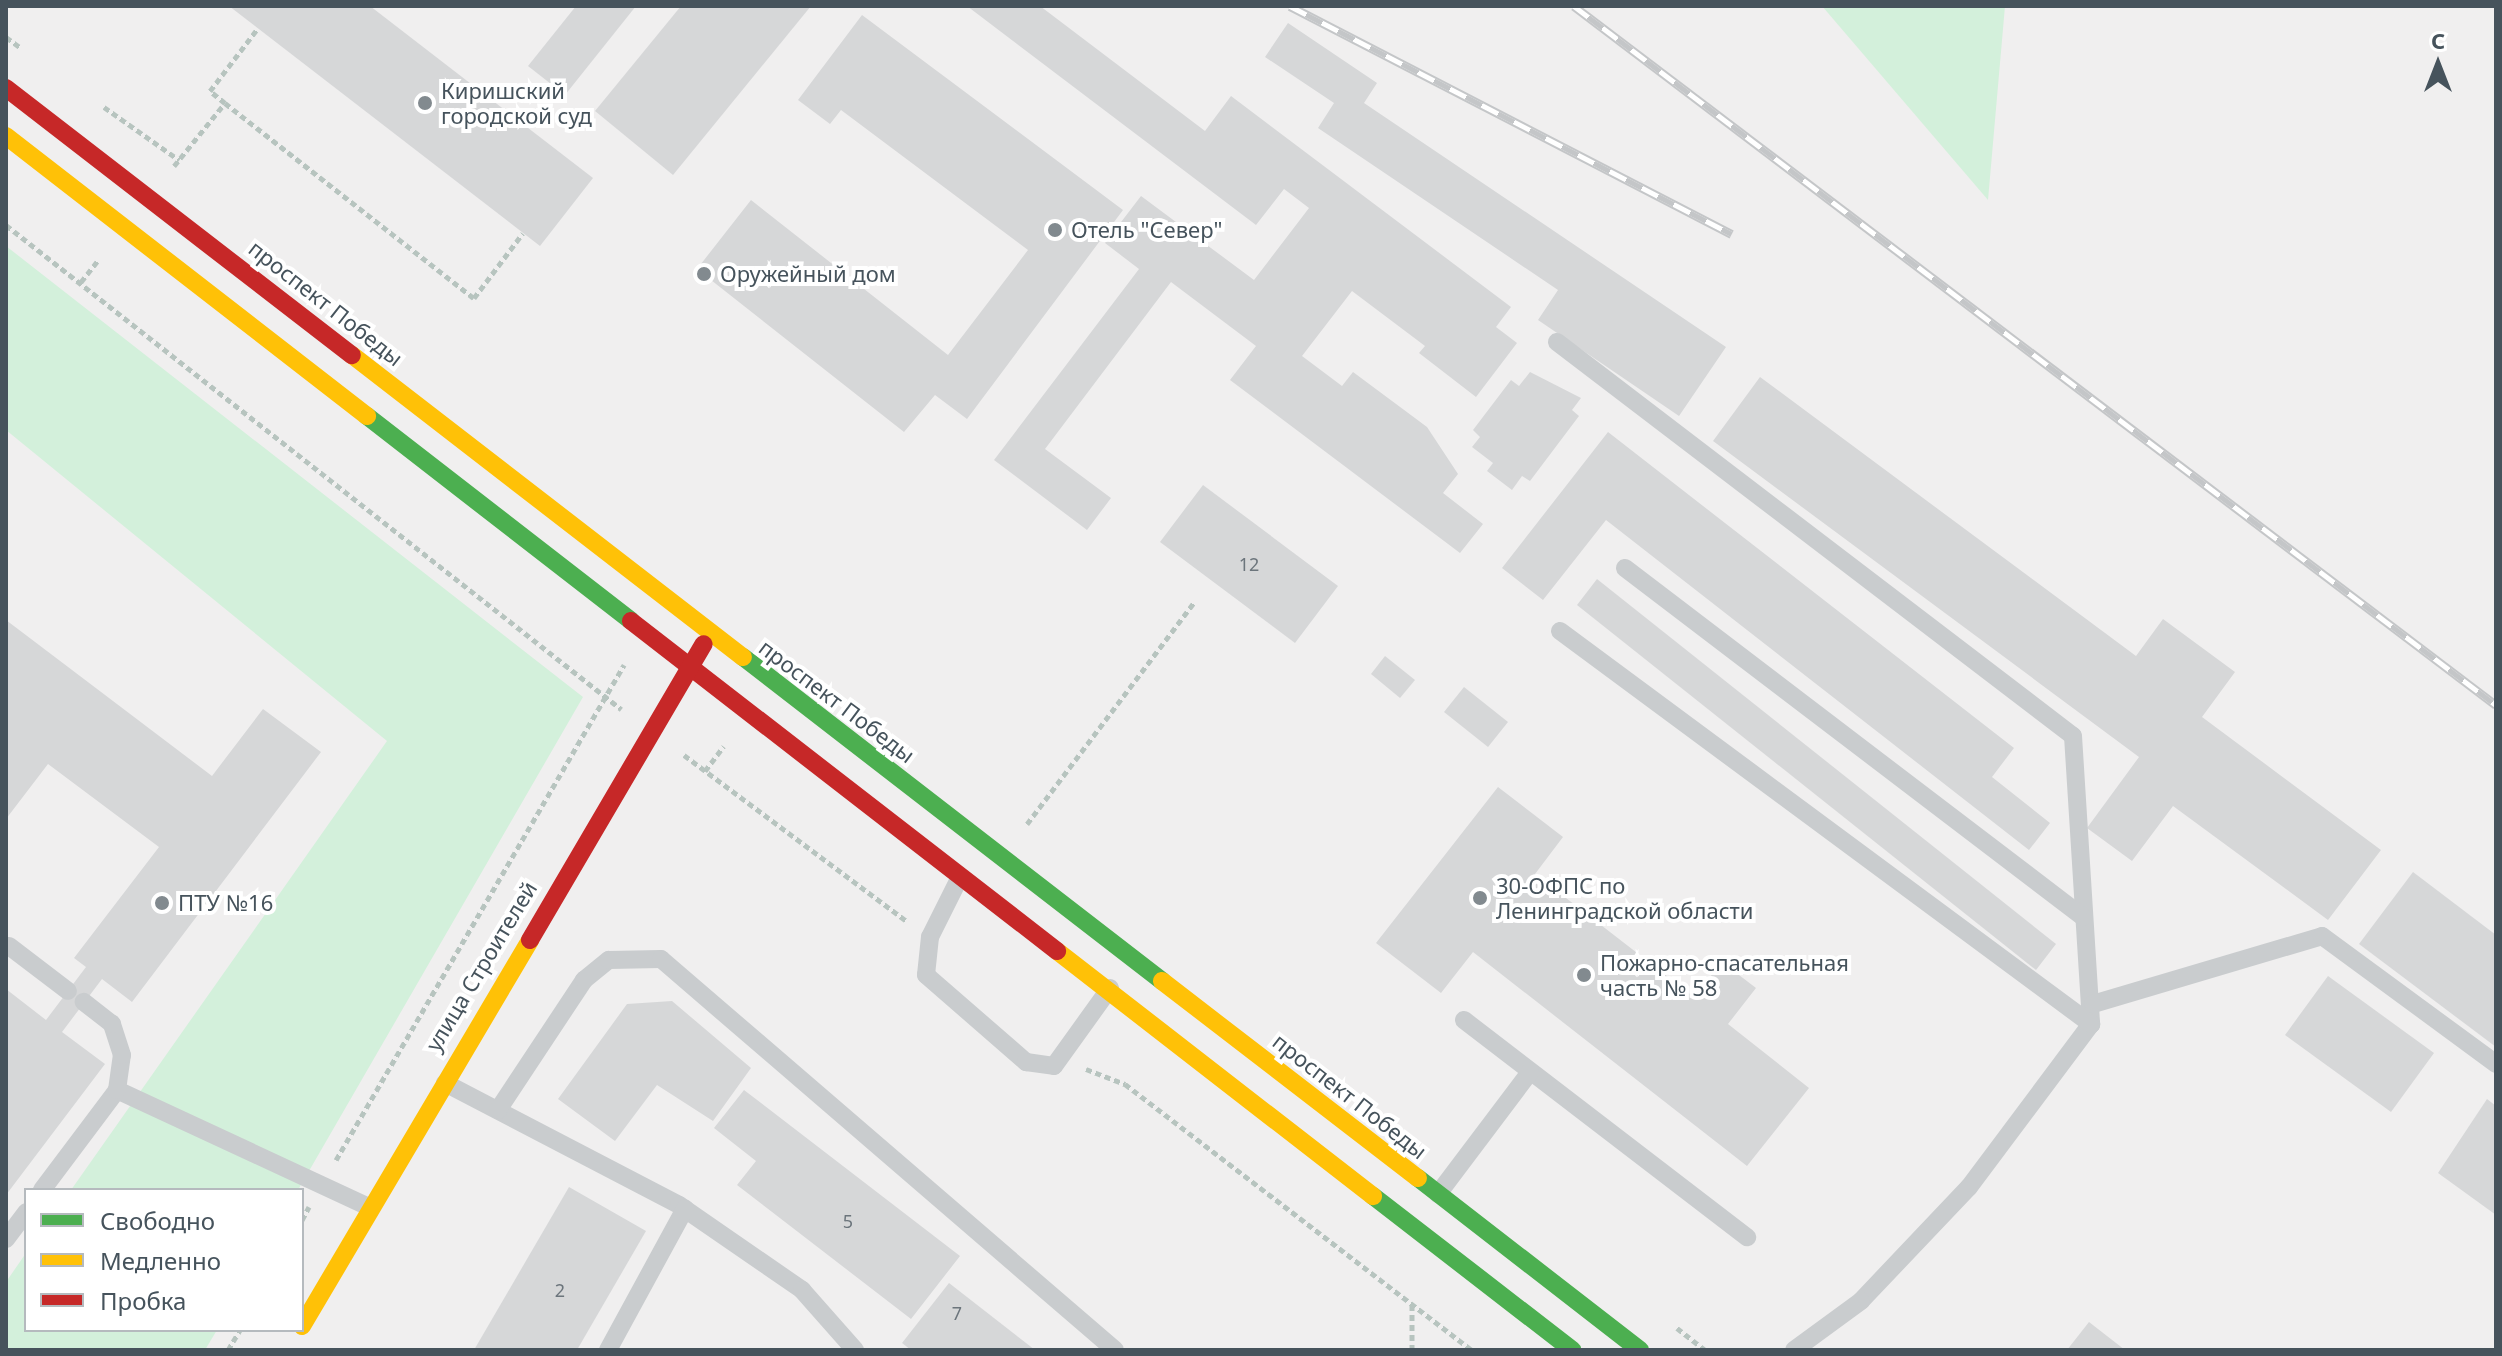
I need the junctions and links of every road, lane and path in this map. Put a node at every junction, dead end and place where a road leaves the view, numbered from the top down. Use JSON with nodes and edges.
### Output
{"nodes":[{"id":1,"x":258,"y":28,"type":"dead end"},
{"id":2,"x":6,"y":88,"type":"edge"},
{"id":3,"x":225,"y":103,"type":"junction"},
{"id":4,"x":6,"y":136,"type":"edge"},
{"id":5,"x":179,"y":160,"type":"dead end"},
{"id":6,"x":6,"y":225,"type":"edge"},
{"id":7,"x":523,"y":233,"type":"dead end"},
{"id":8,"x":1557,"y":342,"type":"dead end"},
{"id":9,"x":1625,"y":568,"type":"dead end"},
{"id":10,"x":1195,"y":601,"type":"dead end"},
{"id":11,"x":1560,"y":631,"type":"dead end"},
{"id":12,"x":710,"y":635,"type":"junction"},
{"id":13,"x":646,"y":637,"type":"junction"},
{"id":14,"x":688,"y":668,"type":"junction"},
{"id":15,"x":601,"y":695,"type":"junction"},
{"id":16,"x":705,"y":771,"type":"dead end"},
{"id":17,"x":1026,"y":826,"type":"dead end"},
{"id":18,"x":960,"y":877,"type":"junction"},
{"id":19,"x":2083,"y":917,"type":"junction"},
{"id":20,"x":930,"y":937,"type":"junction"},
{"id":21,"x":7,"y":946,"type":"edge"},
{"id":22,"x":1132,"y":958,"type":"junction"},
{"id":23,"x":68,"y":991,"type":"dead end"},
{"id":24,"x":1108,"y":992,"type":"junction"},
{"id":25,"x":84,"y":1002,"type":"dead end"},
{"id":26,"x":2093,"y":1004,"type":"junction"},
{"id":27,"x":1464,"y":1020,"type":"dead end"},
{"id":28,"x":2091,"y":1024,"type":"junction"},
{"id":29,"x":2496,"y":1064,"type":"edge"},
{"id":30,"x":1054,"y":1066,"type":"junction"},
{"id":31,"x":1530,"y":1072,"type":"junction"},
{"id":32,"x":442,"y":1081,"type":"junction"},
{"id":33,"x":117,"y":1090,"type":"junction"},
{"id":34,"x":498,"y":1110,"type":"junction"},
{"id":35,"x":323,"y":1184,"type":"junction"},
{"id":36,"x":44,"y":1188,"type":"edge"},
{"id":37,"x":1438,"y":1194,"type":"junction"},
{"id":38,"x":369,"y":1207,"type":"junction"},
{"id":39,"x":685,"y":1209,"type":"junction"},
{"id":40,"x":24,"y":1215,"type":"edge"},
{"id":41,"x":304,"y":1217,"type":"edge"},
{"id":42,"x":1747,"y":1237,"type":"dead end"},
{"id":43,"x":6,"y":1239,"type":"edge"},
{"id":44,"x":1412,"y":1304,"type":"junction"},
{"id":45,"x":304,"y":1321,"type":"edge"},
{"id":46,"x":239,"y":1332,"type":"edge"},
{"id":47,"x":1697,"y":1343,"type":"dead end"},
{"id":48,"x":228,"y":1350,"type":"edge"},
{"id":49,"x":608,"y":1350,"type":"edge"},
{"id":50,"x":855,"y":1350,"type":"edge"},
{"id":51,"x":1115,"y":1350,"type":"edge"},
{"id":52,"x":1412,"y":1350,"type":"edge"},
{"id":53,"x":1472,"y":1350,"type":"edge"},
{"id":54,"x":1572,"y":1350,"type":"edge"},
{"id":55,"x":1640,"y":1350,"type":"edge"},
{"id":56,"x":1692,"y":1350,"type":"edge"},
{"id":57,"x":1794,"y":1350,"type":"edge"}],
"edges":[{"from":1,"to":3,"type":"path"},
{"from":2,"to":12,"type":"main road","name":"проспект Победы"},
{"from":3,"to":5,"type":"path"},
{"from":3,"to":7,"type":"path"},
{"from":4,"to":13,"type":"main road"},
{"from":6,"to":15,"type":"path"},
{"from":8,"to":19,"type":"lane"},
{"from":9,"to":19,"type":"lane"},
{"from":10,"to":17,"type":"path"},
{"from":11,"to":28,"type":"lane"},
{"from":12,"to":14,"type":"main road","name":"улица Строителей"},
{"from":12,"to":22,"type":"main road","name":"проспект Победы"},
{"from":13,"to":14,"type":"main road"},
{"from":13,"to":15,"type":"path"},
{"from":14,"to":18,"type":"main road"},
{"from":14,"to":32,"type":"main road","name":"улица Строителей"},
{"from":15,"to":35,"type":"path"},
{"from":16,"to":20,"type":"path"},
{"from":18,"to":20,"type":"lane"},
{"from":18,"to":24,"type":"main road"},
{"from":19,"to":26,"type":"lane"},
{"from":20,"to":30,"type":"lane"},
{"from":21,"to":23,"type":"lane"},
{"from":22,"to":24,"type":"lane"},
{"from":22,"to":37,"type":"main road","name":"проспект Победы"},
{"from":24,"to":30,"type":"lane"},
{"from":24,"to":54,"type":"main road"},
{"from":25,"to":33,"type":"lane"},
{"from":26,"to":28,"type":"lane"},
{"from":26,"to":29,"type":"lane"},
{"from":27,"to":31,"type":"lane"},
{"from":28,"to":57,"type":"lane"},
{"from":30,"to":44,"type":"path"},
{"from":31,"to":37,"type":"lane"},
{"from":31,"to":42,"type":"lane"},
{"from":32,"to":34,"type":"lane"},
{"from":32,"to":38,"type":"main road","name":"улица Строителей"},
{"from":33,"to":35,"type":"lane"},
{"from":33,"to":36,"type":"lane"},
{"from":34,"to":39,"type":"lane"},
{"from":34,"to":51,"type":"lane"},
{"from":35,"to":38,"type":"lane"},
{"from":35,"to":41,"type":"path"},
{"from":37,"to":55,"type":"main road","name":"проспект Победы"},
{"from":38,"to":45,"type":"main road","name":"улица Строителей"},
{"from":39,"to":49,"type":"lane"},
{"from":39,"to":50,"type":"lane"},
{"from":40,"to":43,"type":"lane"},
{"from":44,"to":52,"type":"path"},
{"from":44,"to":53,"type":"path"},
{"from":46,"to":48,"type":"path"},
{"from":47,"to":56,"type":"path"}]}
